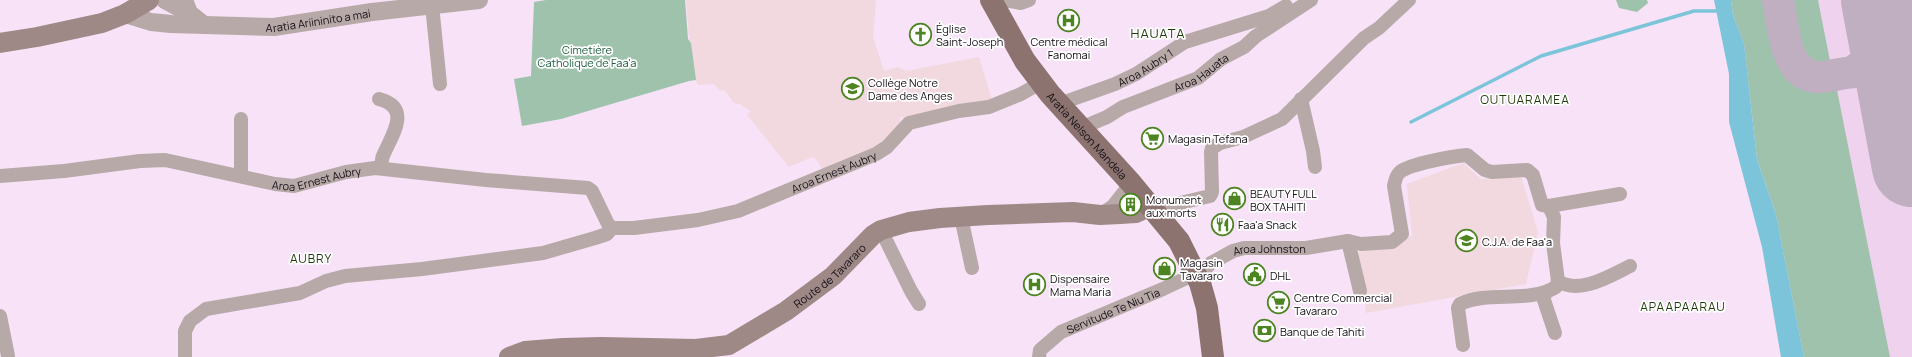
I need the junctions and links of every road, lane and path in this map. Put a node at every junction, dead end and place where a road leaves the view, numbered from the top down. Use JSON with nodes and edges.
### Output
{"nodes":[{"id":1,"x":149,"y":0,"type":"edge"},
{"id":2,"x":165,"y":0,"type":"edge"},
{"id":3,"x":480,"y":0,"type":"edge"},
{"id":4,"x":991,"y":0,"type":"edge"},
{"id":5,"x":1005,"y":0,"type":"edge"},
{"id":6,"x":1029,"y":0,"type":"edge"},
{"id":7,"x":1296,"y":0,"type":"edge"},
{"id":8,"x":1311,"y":0,"type":"edge"},
{"id":9,"x":1409,"y":0,"type":"edge"},
{"id":10,"x":436,"y":3,"type":"edge"},
{"id":11,"x":186,"y":6,"type":"edge"},
{"id":12,"x":127,"y":7,"type":"edge"},
{"id":13,"x":204,"y":26,"type":"junction"},
{"id":14,"x":0,"y":43,"type":"edge"},
{"id":15,"x":1042,"y":82,"type":"junction"},
{"id":16,"x":440,"y":84,"type":"dead end"},
{"id":17,"x":379,"y":99,"type":"dead end"},
{"id":18,"x":1301,"y":99,"type":"junction"},
{"id":19,"x":1059,"y":104,"type":"junction"},
{"id":20,"x":241,"y":119,"type":"dead end"},
{"id":21,"x":1081,"y":128,"type":"junction"},
{"id":22,"x":1315,"y":167,"type":"dead end"},
{"id":23,"x":382,"y":168,"type":"junction"},
{"id":24,"x":0,"y":176,"type":"edge"},
{"id":25,"x":241,"y":176,"type":"junction"},
{"id":26,"x":1131,"y":183,"type":"junction"},
{"id":27,"x":1620,"y":194,"type":"dead end"},
{"id":28,"x":1549,"y":206,"type":"junction"},
{"id":29,"x":1156,"y":211,"type":"junction"},
{"id":30,"x":1100,"y":215,"type":"junction"},
{"id":31,"x":961,"y":217,"type":"junction"},
{"id":32,"x":612,"y":228,"type":"junction"},
{"id":33,"x":881,"y":230,"type":"junction"},
{"id":34,"x":1348,"y":241,"type":"junction"},
{"id":35,"x":1630,"y":266,"type":"dead end"},
{"id":36,"x":972,"y":268,"type":"dead end"},
{"id":37,"x":1197,"y":275,"type":"junction"},
{"id":38,"x":1558,"y":281,"type":"junction"},
{"id":39,"x":1360,"y":291,"type":"dead end"},
{"id":40,"x":1547,"y":292,"type":"junction"},
{"id":41,"x":919,"y":304,"type":"dead end"},
{"id":42,"x":0,"y":316,"type":"edge"},
{"id":43,"x":1555,"y":333,"type":"dead end"},
{"id":44,"x":1463,"y":345,"type":"dead end"},
{"id":45,"x":656,"y":353,"type":"edge"},
{"id":46,"x":8,"y":356,"type":"edge"},
{"id":47,"x":185,"y":357,"type":"edge"},
{"id":48,"x":509,"y":357,"type":"edge"},
{"id":49,"x":1038,"y":357,"type":"edge"},
{"id":50,"x":1213,"y":357,"type":"edge"}],
"edges":[{"from":1,"to":12,"type":"main road"},
{"from":2,"to":11,"type":"street"},
{"from":3,"to":10,"type":"street","name":"Aratia Ariininito a mai"},
{"from":4,"to":15,"type":"main road","name":"Aratia Nelson Mandela"},
{"from":5,"to":6,"type":"street"},
{"from":7,"to":19,"type":"street","name":"Aroa Aubry 1"},
{"from":8,"to":21,"type":"street","name":"Aroa Hauata"},
{"from":9,"to":18,"type":"street"},
{"from":10,"to":13,"type":"street","name":"Aratia Ariininito a mai"},
{"from":10,"to":16,"type":"street"},
{"from":11,"to":13,"type":"street"},
{"from":12,"to":13,"type":"street","name":"Aratia Ariininito a mai"},
{"from":12,"to":14,"type":"main road"},
{"from":15,"to":19,"type":"main road","name":"Aratia Nelson Mandela"},
{"from":15,"to":32,"type":"street","name":"Aroa Ernest Aubry"},
{"from":17,"to":23,"type":"street"},
{"from":18,"to":22,"type":"street"},
{"from":18,"to":29,"type":"street"},
{"from":19,"to":21,"type":"main road","name":"Aratia Nelson Mandela"},
{"from":20,"to":25,"type":"street"},
{"from":21,"to":26,"type":"main road","name":"Aratia Nelson Mandela"},
{"from":23,"to":25,"type":"street","name":"Aroa Ernest Aubry"},
{"from":23,"to":32,"type":"street","name":"Aroa Ernest Aubry"},
{"from":24,"to":25,"type":"street","name":"Aroa Ernest Aubry"},
{"from":26,"to":29,"type":"main road","name":"Aratia Nelson Mandela"},
{"from":26,"to":30,"type":"street"},
{"from":27,"to":28,"type":"street"},
{"from":28,"to":34,"type":"street","name":"Aroa Johnston"},
{"from":28,"to":38,"type":"street"},
{"from":29,"to":30,"type":"main road","name":"Route de Tavararo"},
{"from":29,"to":37,"type":"main road","name":"Aratia Nelson Mandela"},
{"from":30,"to":31,"type":"main road","name":"Route de Tavararo"},
{"from":31,"to":33,"type":"main road","name":"Route de Tavararo"},
{"from":31,"to":36,"type":"street"},
{"from":32,"to":47,"type":"street"},
{"from":33,"to":41,"type":"street"},
{"from":33,"to":45,"type":"main road","name":"Route de Tavararo"},
{"from":34,"to":37,"type":"street","name":"Aroa Johnston"},
{"from":34,"to":39,"type":"street"},
{"from":35,"to":38,"type":"street"},
{"from":37,"to":49,"type":"street","name":"Servitude Te Niu Tia"},
{"from":37,"to":50,"type":"main road","name":"Aratia Nelson Mandela"},
{"from":38,"to":40,"type":"street"},
{"from":40,"to":43,"type":"street"},
{"from":40,"to":44,"type":"street"},
{"from":42,"to":46,"type":"street"},
{"from":45,"to":48,"type":"main road","name":"Route de Tavararo"}]}
